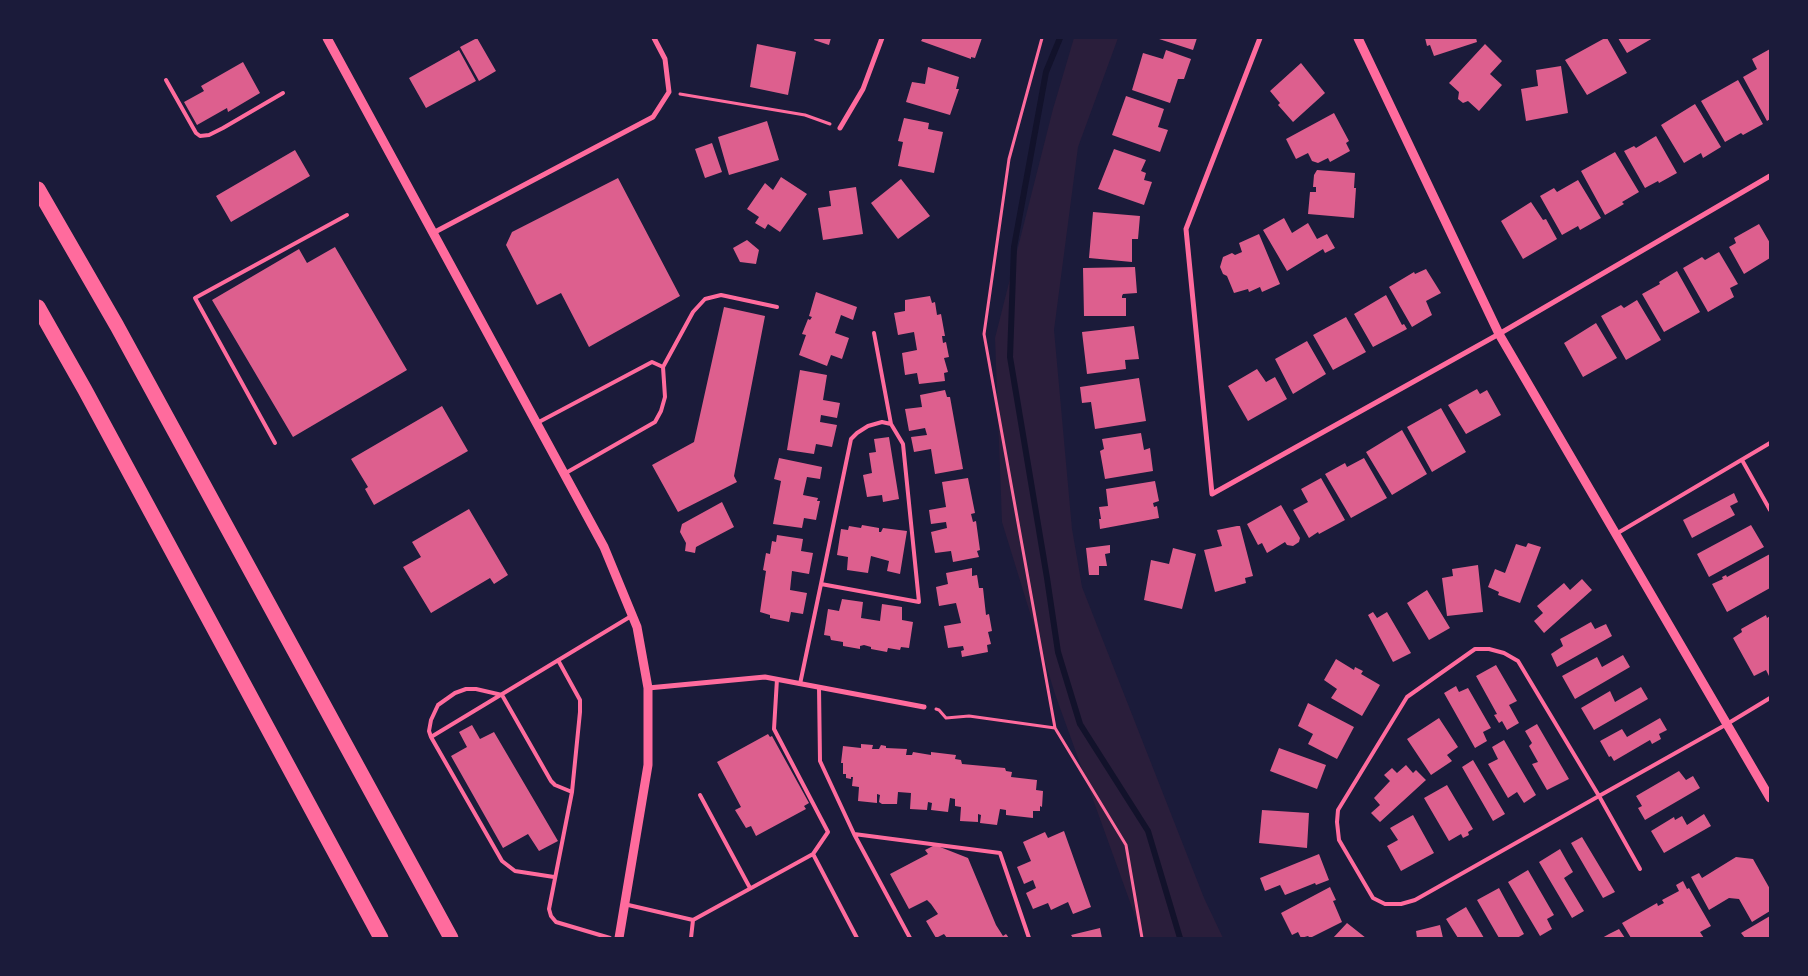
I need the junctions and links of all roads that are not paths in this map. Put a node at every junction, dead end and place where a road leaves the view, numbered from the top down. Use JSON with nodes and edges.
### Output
{"nodes":[{"id":1,"x":327,"y":38,"type":"edge"},
{"id":2,"x":654,"y":38,"type":"edge"},
{"id":3,"x":882,"y":38,"type":"edge"},
{"id":4,"x":1260,"y":38,"type":"edge"},
{"id":5,"x":1358,"y":38,"type":"edge"},
{"id":6,"x":166,"y":80,"type":"dead end"},
{"id":7,"x":282,"y":93,"type":"dead end"},
{"id":8,"x":840,"y":128,"type":"road end"},
{"id":9,"x":1770,"y":176,"type":"edge"},
{"id":10,"x":38,"y":189,"type":"edge"},
{"id":11,"x":347,"y":215,"type":"dead end"},
{"id":12,"x":433,"y":234,"type":"junction"},
{"id":13,"x":38,"y":307,"type":"edge"},
{"id":14,"x":777,"y":307,"type":"dead end"},
{"id":15,"x":874,"y":333,"type":"dead end"},
{"id":16,"x":1499,"y":334,"type":"junction"},
{"id":17,"x":663,"y":367,"type":"junction"},
{"id":18,"x":537,"y":424,"type":"junction"},
{"id":19,"x":891,"y":424,"type":"junction"},
{"id":20,"x":275,"y":443,"type":"dead end"},
{"id":21,"x":1770,"y":443,"type":"edge"},
{"id":22,"x":1742,"y":460,"type":"junction"},
{"id":23,"x":564,"y":474,"type":"junction"},
{"id":24,"x":1770,"y":510,"type":"edge"},
{"id":25,"x":1616,"y":534,"type":"junction"},
{"id":26,"x":820,"y":584,"type":"junction"},
{"id":27,"x":633,"y":616,"type":"junction"},
{"id":28,"x":558,"y":660,"type":"junction"},
{"id":29,"x":777,"y":679,"type":"junction"},
{"id":30,"x":800,"y":684,"type":"junction"},
{"id":31,"x":818,"y":687,"type":"junction"},
{"id":32,"x":648,"y":688,"type":"junction"},
{"id":33,"x":502,"y":695,"type":"junction"},
{"id":34,"x":1770,"y":698,"type":"edge"},
{"id":35,"x":924,"y":707,"type":"road end"},
{"id":36,"x":1727,"y":724,"type":"junction"},
{"id":37,"x":430,"y":737,"type":"junction"},
{"id":38,"x":572,"y":792,"type":"junction"},
{"id":39,"x":700,"y":795,"type":"dead end"},
{"id":40,"x":1599,"y":796,"type":"junction"},
{"id":41,"x":1770,"y":798,"type":"edge"},
{"id":42,"x":854,"y":834,"type":"junction"},
{"id":43,"x":813,"y":854,"type":"junction"},
{"id":44,"x":1640,"y":869,"type":"dead end"},
{"id":45,"x":554,"y":878,"type":"junction"},
{"id":46,"x":750,"y":888,"type":"junction"},
{"id":47,"x":624,"y":904,"type":"junction"},
{"id":48,"x":693,"y":920,"type":"junction"},
{"id":49,"x":381,"y":938,"type":"edge"},
{"id":50,"x":450,"y":938,"type":"edge"},
{"id":51,"x":610,"y":938,"type":"edge"},
{"id":52,"x":618,"y":938,"type":"edge"},
{"id":53,"x":691,"y":938,"type":"edge"},
{"id":54,"x":857,"y":938,"type":"edge"},
{"id":55,"x":910,"y":938,"type":"edge"},
{"id":56,"x":1029,"y":938,"type":"edge"}],
"edges":[{"from":1,"to":12,"type":"street"},
{"from":2,"to":12,"type":"street"},
{"from":3,"to":8,"type":"street"},
{"from":4,"to":16,"type":"street"},
{"from":5,"to":16,"type":"street"},
{"from":6,"to":7,"type":"lane"},
{"from":9,"to":16,"type":"street"},
{"from":10,"to":50,"type":"highway"},
{"from":11,"to":20,"type":"lane"},
{"from":12,"to":18,"type":"street"},
{"from":13,"to":49,"type":"highway"},
{"from":14,"to":17,"type":"lane"},
{"from":15,"to":19,"type":"lane"},
{"from":16,"to":25,"type":"street"},
{"from":17,"to":18,"type":"lane"},
{"from":17,"to":23,"type":"lane"},
{"from":18,"to":23,"type":"street"},
{"from":19,"to":26,"type":"lane"},
{"from":19,"to":26,"type":"lane"},
{"from":21,"to":22,"type":"lane"},
{"from":22,"to":24,"type":"lane"},
{"from":22,"to":25,"type":"lane"},
{"from":23,"to":27,"type":"street"},
{"from":25,"to":36,"type":"street"},
{"from":26,"to":30,"type":"lane"},
{"from":27,"to":28,"type":"lane"},
{"from":27,"to":32,"type":"street"},
{"from":28,"to":33,"type":"lane"},
{"from":28,"to":38,"type":"lane"},
{"from":29,"to":30,"type":"street"},
{"from":29,"to":32,"type":"street"},
{"from":29,"to":43,"type":"lane"},
{"from":30,"to":31,"type":"street"},
{"from":31,"to":35,"type":"street"},
{"from":31,"to":42,"type":"lane"},
{"from":32,"to":47,"type":"street"},
{"from":33,"to":37,"type":"lane"},
{"from":33,"to":37,"type":"lane"},
{"from":33,"to":38,"type":"lane"},
{"from":34,"to":36,"type":"lane"},
{"from":36,"to":40,"type":"lane"},
{"from":36,"to":41,"type":"street"},
{"from":37,"to":45,"type":"lane"},
{"from":38,"to":45,"type":"lane"},
{"from":39,"to":46,"type":"lane"},
{"from":40,"to":40,"type":"lane"},
{"from":40,"to":44,"type":"lane"},
{"from":42,"to":55,"type":"lane"},
{"from":42,"to":56,"type":"lane"},
{"from":43,"to":46,"type":"lane"},
{"from":43,"to":54,"type":"lane"},
{"from":45,"to":51,"type":"lane"},
{"from":46,"to":48,"type":"lane"},
{"from":47,"to":48,"type":"lane"},
{"from":47,"to":52,"type":"street"},
{"from":48,"to":53,"type":"lane"}]}
